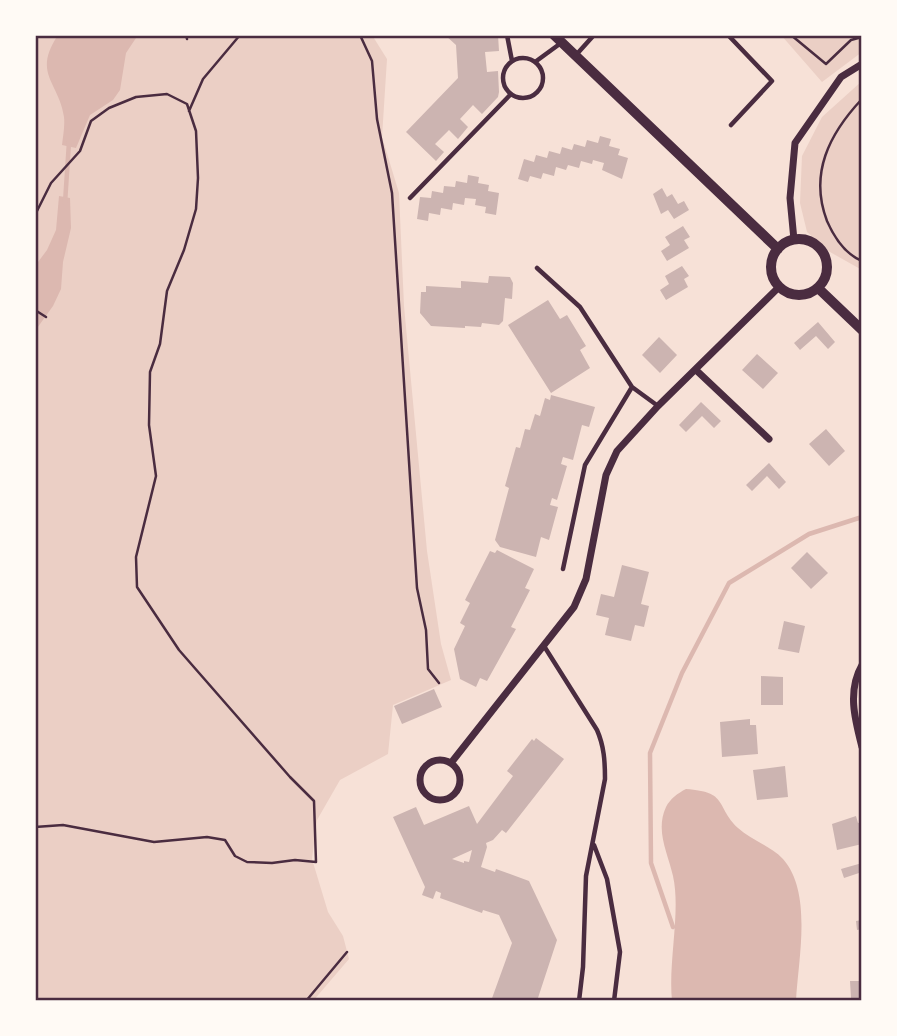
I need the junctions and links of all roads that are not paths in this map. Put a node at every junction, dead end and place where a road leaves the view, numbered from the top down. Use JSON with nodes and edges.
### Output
{"nodes":[{"id":1,"x":507,"y":35,"type":"edge"},
{"id":2,"x":594,"y":35,"type":"edge"},
{"id":3,"x":728,"y":35,"type":"edge"},
{"id":4,"x":558,"y":38,"type":"edge"},
{"id":5,"x":576,"y":55,"type":"junction"},
{"id":6,"x":512,"y":61,"type":"junction"},
{"id":7,"x":535,"y":62,"type":"junction"},
{"id":8,"x":862,"y":64,"type":"edge"},
{"id":9,"x":512,"y":94,"type":"junction"},
{"id":10,"x":731,"y":125,"type":"dead end"},
{"id":11,"x":410,"y":198,"type":"dead end"},
{"id":12,"x":794,"y":240,"type":"junction"},
{"id":13,"x":778,"y":249,"type":"junction"},
{"id":14,"x":537,"y":268,"type":"dead end"},
{"id":15,"x":779,"y":286,"type":"junction"},
{"id":16,"x":818,"y":288,"type":"junction"},
{"id":17,"x":862,"y":330,"type":"edge"},
{"id":18,"x":696,"y":370,"type":"junction"},
{"id":19,"x":632,"y":387,"type":"junction"},
{"id":20,"x":658,"y":406,"type":"junction"},
{"id":21,"x":769,"y":439,"type":"dead end"},
{"id":22,"x":563,"y":569,"type":"dead end"},
{"id":23,"x":544,"y":646,"type":"junction"},
{"id":24,"x":862,"y":665,"type":"edge"},
{"id":25,"x":862,"y":747,"type":"edge"},
{"id":26,"x":450,"y":763,"type":"junction"},
{"id":27,"x":593,"y":844,"type":"junction"},
{"id":28,"x":579,"y":1001,"type":"edge"},
{"id":29,"x":614,"y":1001,"type":"edge"}],
"edges":[{"from":1,"to":6,"type":"lane"},
{"from":2,"to":5,"type":"lane"},
{"from":3,"to":10,"type":"lane"},
{"from":4,"to":5,"type":"street"},
{"from":4,"to":7,"type":"lane"},
{"from":5,"to":13,"type":"street"},
{"from":6,"to":7,"type":"lane"},
{"from":6,"to":9,"type":"lane"},
{"from":7,"to":9,"type":"lane"},
{"from":8,"to":12,"type":"street"},
{"from":9,"to":11,"type":"lane"},
{"from":12,"to":13,"type":"street"},
{"from":12,"to":16,"type":"street"},
{"from":13,"to":15,"type":"street"},
{"from":14,"to":19,"type":"lane"},
{"from":15,"to":16,"type":"street"},
{"from":15,"to":18,"type":"street"},
{"from":16,"to":17,"type":"street"},
{"from":18,"to":20,"type":"street"},
{"from":18,"to":21,"type":"street"},
{"from":19,"to":20,"type":"lane"},
{"from":19,"to":22,"type":"lane"},
{"from":20,"to":23,"type":"street"},
{"from":23,"to":26,"type":"street"},
{"from":23,"to":27,"type":"lane"},
{"from":24,"to":25,"type":"street"},
{"from":26,"to":26,"type":"street"},
{"from":27,"to":28,"type":"lane"},
{"from":27,"to":29,"type":"lane"}]}
